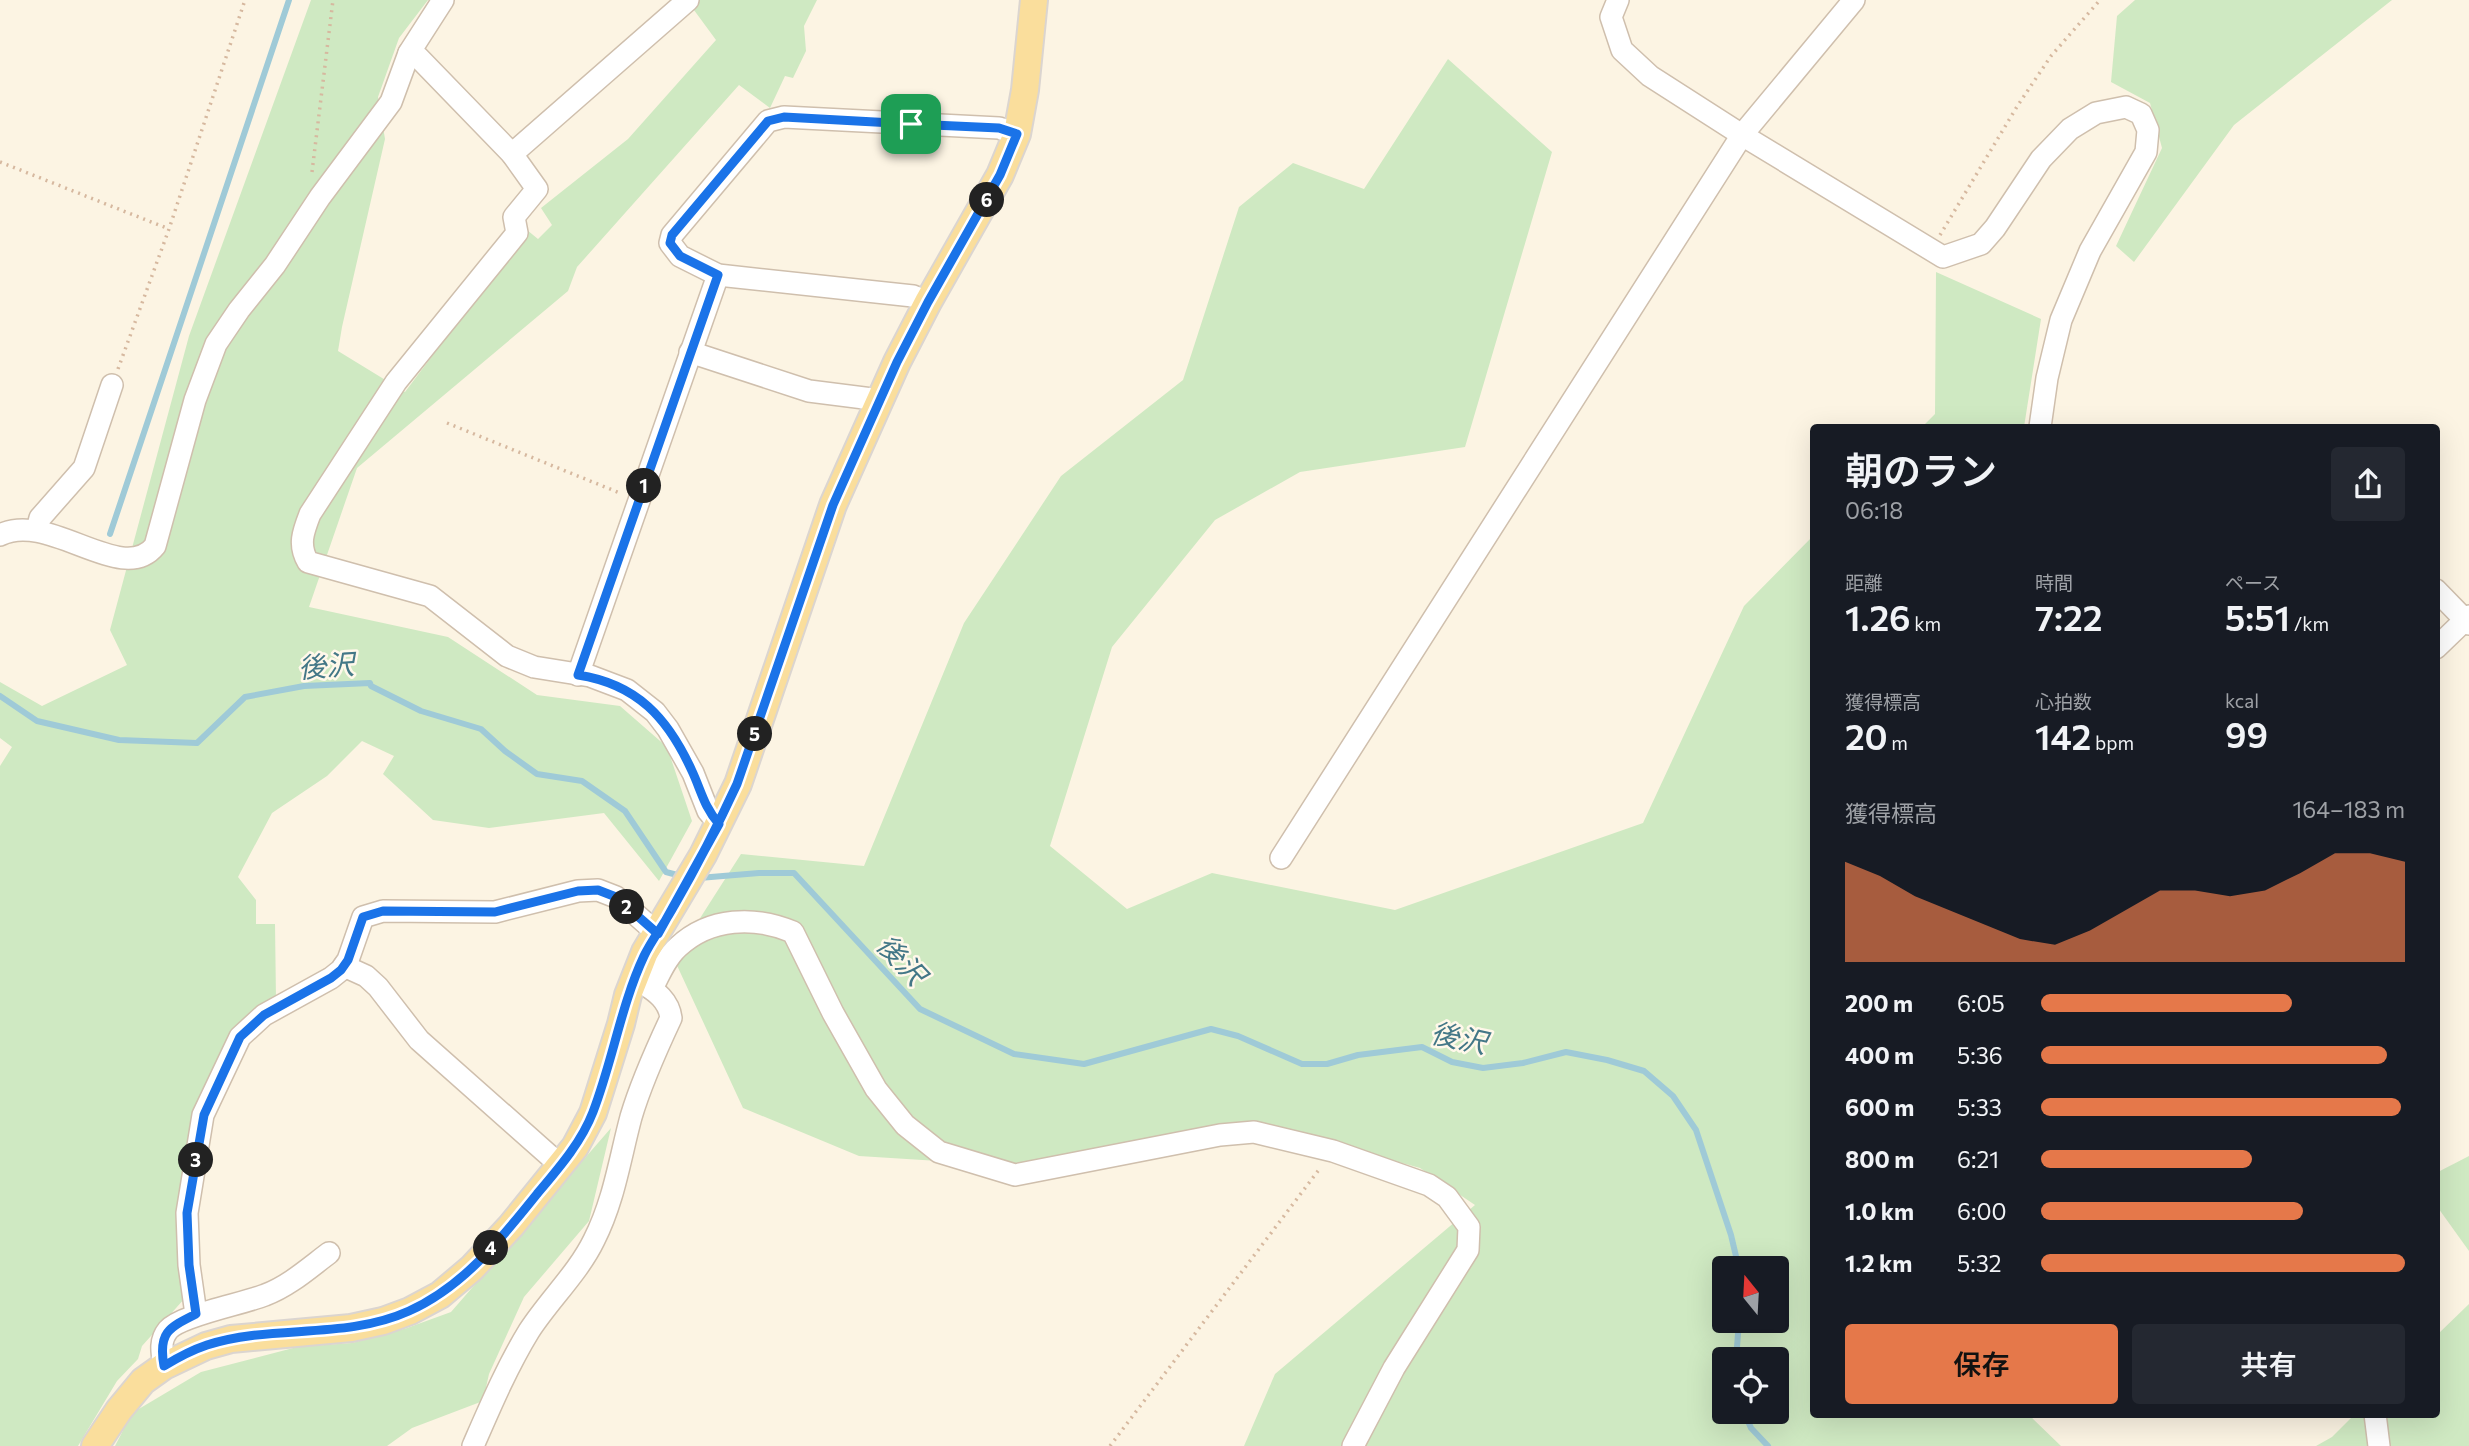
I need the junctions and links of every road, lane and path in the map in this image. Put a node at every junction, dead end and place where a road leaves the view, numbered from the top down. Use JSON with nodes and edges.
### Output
{"nodes":[{"id":1,"x":245,"y":0,"type":"edge"},
{"id":2,"x":333,"y":0,"type":"edge"},
{"id":3,"x":443,"y":0,"type":"edge"},
{"id":4,"x":688,"y":0,"type":"edge"},
{"id":5,"x":1034,"y":0,"type":"edge"},
{"id":6,"x":1618,"y":0,"type":"edge"},
{"id":7,"x":1854,"y":0,"type":"edge"},
{"id":8,"x":2100,"y":0,"type":"edge"},
{"id":9,"x":409,"y":52,"type":"junction"},
{"id":10,"x":1017,"y":134,"type":"junction"},
{"id":11,"x":1742,"y":135,"type":"junction"},
{"id":12,"x":512,"y":154,"type":"junction"},
{"id":13,"x":0,"y":162,"type":"edge"},
{"id":14,"x":308,"y":181,"type":"dead end"},
{"id":15,"x":169,"y":229,"type":"junction"},
{"id":16,"x":1931,"y":250,"type":"junction"},
{"id":17,"x":718,"y":275,"type":"junction"},
{"id":18,"x":928,"y":302,"type":"junction"},
{"id":19,"x":690,"y":352,"type":"junction"},
{"id":20,"x":112,"y":385,"type":"joint"},
{"id":21,"x":880,"y":400,"type":"junction"},
{"id":22,"x":447,"y":423,"type":"dead end"},
{"id":23,"x":2040,"y":424,"type":"edge"},
{"id":24,"x":639,"y":500,"type":"junction"},
{"id":25,"x":37,"y":530,"type":"junction"},
{"id":26,"x":0,"y":535,"type":"edge"},
{"id":27,"x":2440,"y":594,"type":"edge"},
{"id":28,"x":2468,"y":620,"type":"edge"},
{"id":29,"x":2440,"y":644,"type":"edge"},
{"id":30,"x":578,"y":675,"type":"junction"},
{"id":31,"x":719,"y":824,"type":"junction"},
{"id":32,"x":1281,"y":858,"type":"dead end"},
{"id":33,"x":658,"y":934,"type":"junction"},
{"id":34,"x":344,"y":966,"type":"junction"},
{"id":35,"x":643,"y":984,"type":"junction"},
{"id":36,"x":1333,"y":1151,"type":"junction"},
{"id":37,"x":560,"y":1165,"type":"junction"},
{"id":38,"x":329,"y":1253,"type":"dead end"},
{"id":39,"x":196,"y":1314,"type":"junction"},
{"id":40,"x":164,"y":1366,"type":"junction"},
{"id":41,"x":2376,"y":1418,"type":"edge"},
{"id":42,"x":95,"y":1446,"type":"edge"},
{"id":43,"x":472,"y":1446,"type":"edge"},
{"id":44,"x":1110,"y":1446,"type":"edge"},
{"id":45,"x":1353,"y":1446,"type":"edge"},
{"id":46,"x":2379,"y":1446,"type":"edge"}],
"edges":[{"from":1,"to":15,"type":"path"},
{"from":2,"to":14,"type":"path"},
{"from":3,"to":9,"type":"street"},
{"from":4,"to":12,"type":"street"},
{"from":5,"to":10,"type":"main road"},
{"from":6,"to":11,"type":"street"},
{"from":7,"to":11,"type":"street"},
{"from":8,"to":16,"type":"path"},
{"from":9,"to":12,"type":"street"},
{"from":9,"to":25,"type":"street"},
{"from":10,"to":17,"type":"street"},
{"from":10,"to":18,"type":"main road"},
{"from":11,"to":16,"type":"street"},
{"from":11,"to":32,"type":"street"},
{"from":12,"to":30,"type":"street"},
{"from":13,"to":15,"type":"path"},
{"from":15,"to":20,"type":"path"},
{"from":16,"to":23,"type":"street"},
{"from":17,"to":18,"type":"street"},
{"from":17,"to":19,"type":"street"},
{"from":18,"to":21,"type":"main road"},
{"from":19,"to":21,"type":"street"},
{"from":19,"to":24,"type":"street"},
{"from":20,"to":25,"type":"street"},
{"from":21,"to":31,"type":"main road"},
{"from":22,"to":24,"type":"path"},
{"from":24,"to":30,"type":"street"},
{"from":25,"to":26,"type":"street"},
{"from":27,"to":28,"type":"street"},
{"from":28,"to":29,"type":"street"},
{"from":30,"to":31,"type":"street"},
{"from":31,"to":33,"type":"main road"},
{"from":33,"to":34,"type":"street"},
{"from":33,"to":35,"type":"main road"},
{"from":34,"to":37,"type":"street"},
{"from":34,"to":39,"type":"street"},
{"from":35,"to":36,"type":"street"},
{"from":35,"to":37,"type":"main road"},
{"from":35,"to":43,"type":"street"},
{"from":36,"to":44,"type":"path"},
{"from":36,"to":45,"type":"street"},
{"from":37,"to":40,"type":"main road"},
{"from":38,"to":39,"type":"street"},
{"from":39,"to":40,"type":"street"},
{"from":40,"to":42,"type":"main road"},
{"from":41,"to":46,"type":"street"}]}
